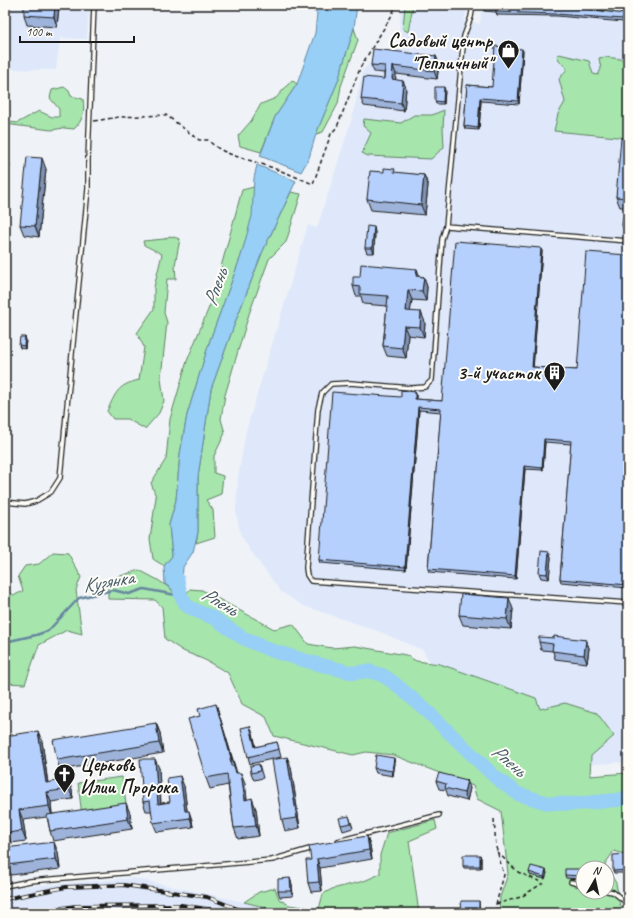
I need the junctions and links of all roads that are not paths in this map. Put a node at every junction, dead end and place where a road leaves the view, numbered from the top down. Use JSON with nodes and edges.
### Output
{"nodes":[{"id":1,"x":94,"y":5,"type":"edge"},
{"id":2,"x":473,"y":5,"type":"edge"},
{"id":3,"x":446,"y":226,"type":"junction"},
{"id":4,"x":628,"y":241,"type":"edge"},
{"id":5,"x":5,"y":502,"type":"edge"},
{"id":6,"x":628,"y":604,"type":"edge"},
{"id":7,"x":439,"y":815,"type":"dead end"},
{"id":8,"x":333,"y":843,"type":"edge"},
{"id":9,"x":318,"y":847,"type":"edge"},
{"id":10,"x":571,"y":882,"type":"dead end"},
{"id":11,"x":575,"y":883,"type":"edge"},
{"id":12,"x":5,"y":886,"type":"edge"},
{"id":13,"x":615,"y":894,"type":"edge"},
{"id":14,"x":628,"y":904,"type":"edge"}],
"edges":[{"from":1,"to":5,"type":"lane"},
{"from":2,"to":3,"type":"lane"},
{"from":3,"to":4,"type":"lane"},
{"from":3,"to":6,"type":"lane"},
{"from":7,"to":8,"type":"lane"},
{"from":9,"to":12,"type":"lane"},
{"from":10,"to":11,"type":"lane"},
{"from":13,"to":14,"type":"lane"}]}
